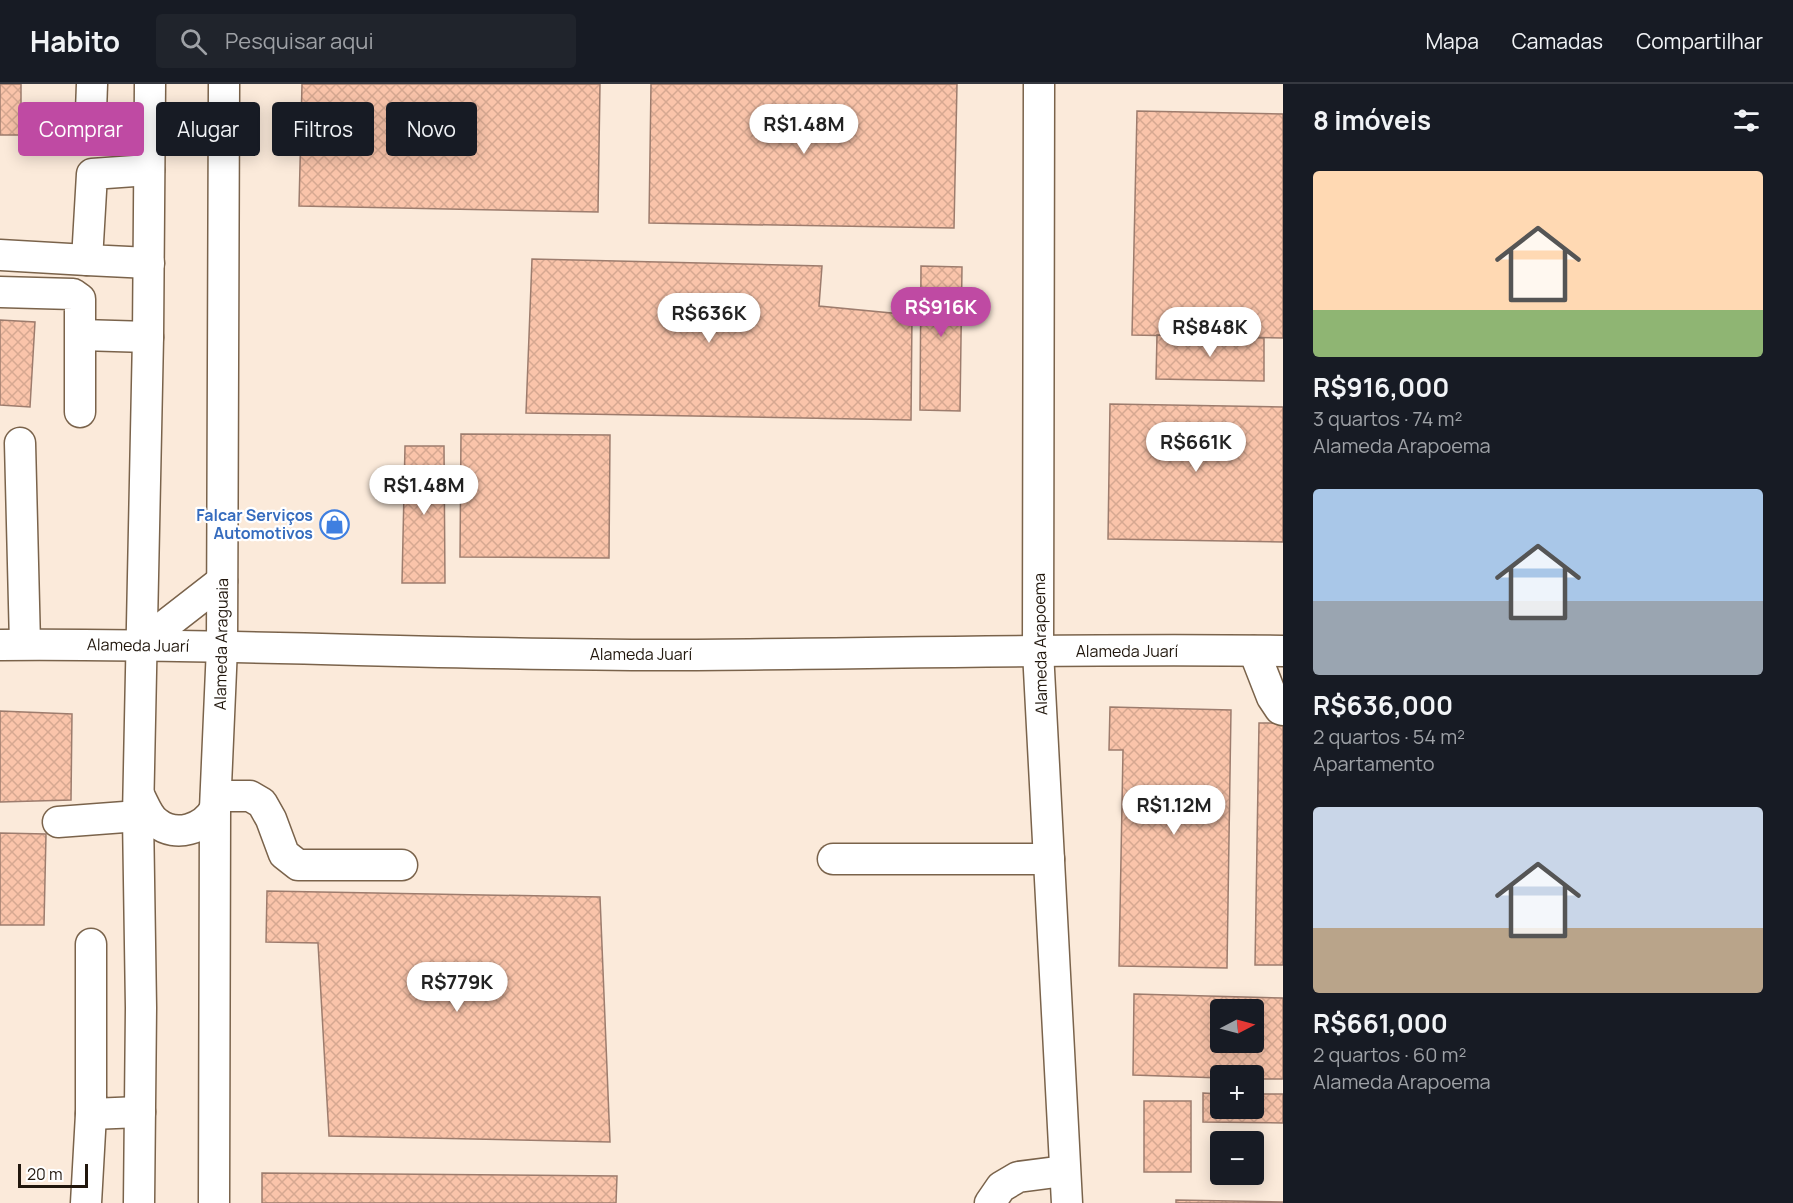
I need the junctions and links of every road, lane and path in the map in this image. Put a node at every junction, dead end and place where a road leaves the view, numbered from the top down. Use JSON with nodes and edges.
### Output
{"nodes":[{"id":1,"x":92,"y":84,"type":"edge"},
{"id":2,"x":150,"y":84,"type":"edge"},
{"id":3,"x":224,"y":84,"type":"edge"},
{"id":4,"x":1039,"y":84,"type":"edge"},
{"id":5,"x":91,"y":102,"type":"edge"},
{"id":6,"x":149,"y":170,"type":"junction"},
{"id":7,"x":0,"y":255,"type":"edge"},
{"id":8,"x":87,"y":260,"type":"junction"},
{"id":9,"x":149,"y":263,"type":"junction"},
{"id":10,"x":0,"y":292,"type":"edge"},
{"id":11,"x":81,"y":335,"type":"junction"},
{"id":12,"x":148,"y":337,"type":"junction"},
{"id":13,"x":80,"y":412,"type":"dead end"},
{"id":14,"x":20,"y":443,"type":"dead end"},
{"id":15,"x":222,"y":581,"type":"junction"},
{"id":16,"x":141,"y":644,"type":"junction"},
{"id":17,"x":13,"y":645,"type":"edge"},
{"id":18,"x":222,"y":648,"type":"junction"},
{"id":19,"x":1038,"y":651,"type":"junction"},
{"id":20,"x":1268,"y":651,"type":"edge"},
{"id":21,"x":1283,"y":710,"type":"edge"},
{"id":22,"x":215,"y":803,"type":"junction"},
{"id":23,"x":138,"y":806,"type":"junction"},
{"id":24,"x":58,"y":822,"type":"dead end"},
{"id":25,"x":833,"y":859,"type":"dead end"},
{"id":26,"x":1048,"y":859,"type":"junction"},
{"id":27,"x":138,"y":863,"type":"junction"},
{"id":28,"x":402,"y":865,"type":"dead end"},
{"id":29,"x":216,"y":868,"type":"junction"},
{"id":30,"x":91,"y":944,"type":"dead end"},
{"id":31,"x":140,"y":1112,"type":"junction"},
{"id":32,"x":91,"y":1114,"type":"junction"},
{"id":33,"x":1064,"y":1171,"type":"junction"},
{"id":34,"x":86,"y":1203,"type":"edge"},
{"id":35,"x":139,"y":1203,"type":"edge"},
{"id":36,"x":214,"y":1203,"type":"edge"},
{"id":37,"x":990,"y":1203,"type":"edge"},
{"id":38,"x":1067,"y":1203,"type":"edge"}],
"edges":[{"from":1,"to":5,"type":"street"},
{"from":2,"to":6,"type":"street"},
{"from":3,"to":15,"type":"street","name":"Alameda Araguaia"},
{"from":4,"to":19,"type":"street","name":"Alameda Arapoema"},
{"from":6,"to":8,"type":"street"},
{"from":6,"to":9,"type":"street"},
{"from":7,"to":8,"type":"street"},
{"from":8,"to":9,"type":"street"},
{"from":9,"to":12,"type":"street"},
{"from":10,"to":11,"type":"street"},
{"from":11,"to":12,"type":"street"},
{"from":11,"to":13,"type":"street"},
{"from":12,"to":16,"type":"street"},
{"from":14,"to":17,"type":"street"},
{"from":15,"to":16,"type":"street"},
{"from":15,"to":18,"type":"street","name":"Alameda Araguaia"},
{"from":16,"to":17,"type":"street","name":"Alameda Juarí"},
{"from":16,"to":18,"type":"street","name":"Alameda Juarí"},
{"from":16,"to":23,"type":"street"},
{"from":18,"to":19,"type":"street","name":"Alameda Juarí"},
{"from":18,"to":22,"type":"street","name":"Alameda Araguaia"},
{"from":19,"to":20,"type":"street","name":"Alameda Juarí"},
{"from":19,"to":26,"type":"street","name":"Alameda Arapoema"},
{"from":20,"to":21,"type":"street"},
{"from":22,"to":23,"type":"street"},
{"from":22,"to":28,"type":"street"},
{"from":22,"to":29,"type":"street","name":"Alameda Araguaia"},
{"from":23,"to":24,"type":"street"},
{"from":23,"to":27,"type":"street"},
{"from":25,"to":26,"type":"street"},
{"from":26,"to":33,"type":"street","name":"Alameda Arapoema"},
{"from":27,"to":29,"type":"street"},
{"from":27,"to":31,"type":"street"},
{"from":29,"to":36,"type":"street","name":"Alameda Araguaia"},
{"from":30,"to":32,"type":"street"},
{"from":31,"to":32,"type":"street"},
{"from":31,"to":35,"type":"street"},
{"from":32,"to":34,"type":"street"},
{"from":33,"to":37,"type":"street"},
{"from":33,"to":38,"type":"street","name":"Alameda Arapoema"}]}
